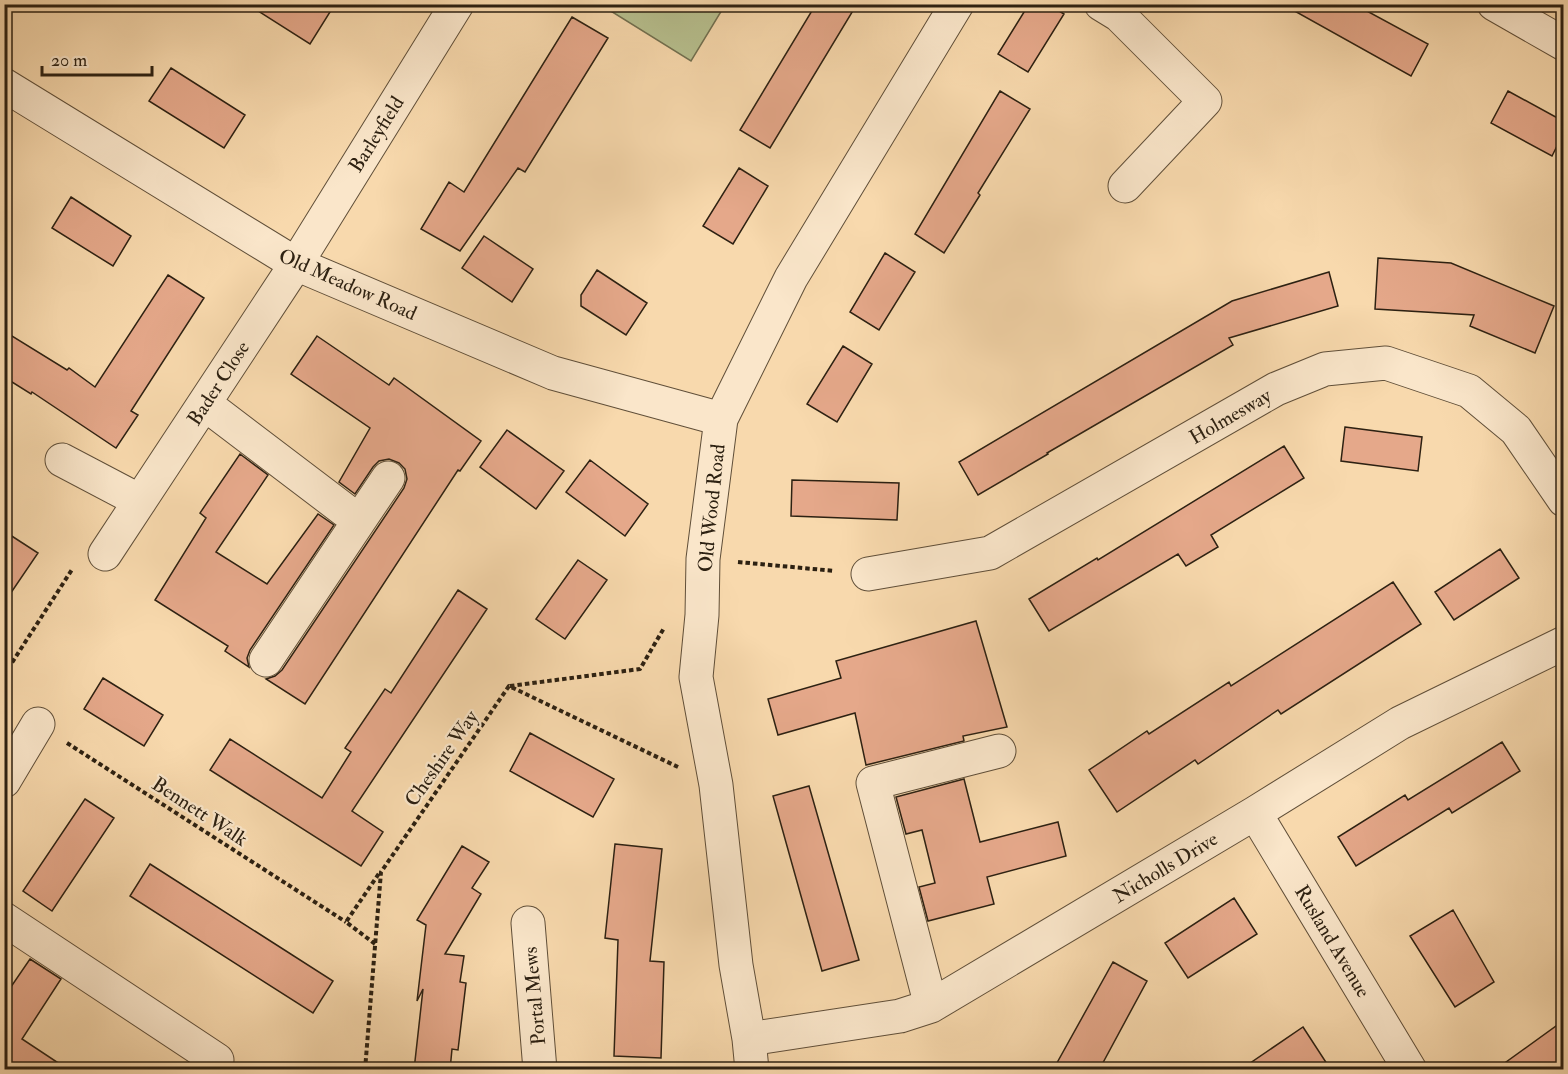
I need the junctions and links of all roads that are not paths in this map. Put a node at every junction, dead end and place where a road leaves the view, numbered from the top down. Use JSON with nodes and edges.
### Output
{"nodes":[{"id":1,"x":457,"y":4,"type":"edge"},
{"id":2,"x":957,"y":4,"type":"edge"},
{"id":3,"x":1101,"y":4,"type":"edge"},
{"id":4,"x":1494,"y":4,"type":"edge"},
{"id":5,"x":1563,"y":44,"type":"edge"},
{"id":6,"x":4,"y":85,"type":"edge"},
{"id":7,"x":1125,"y":186,"type":"dead end"},
{"id":8,"x":296,"y":264,"type":"junction"},
{"id":9,"x":205,"y":404,"type":"junction"},
{"id":10,"x":722,"y":419,"type":"junction"},
{"id":11,"x":62,"y":460,"type":"dead end"},
{"id":12,"x":388,"y":478,"type":"dead end"},
{"id":13,"x":1563,"y":500,"type":"edge"},
{"id":14,"x":140,"y":501,"type":"junction"},
{"id":15,"x":360,"y":521,"type":"junction"},
{"id":16,"x":105,"y":554,"type":"road end"},
{"id":17,"x":868,"y":574,"type":"road end"},
{"id":18,"x":1563,"y":643,"type":"edge"},
{"id":19,"x":266,"y":660,"type":"dead end"},
{"id":20,"x":38,"y":724,"type":"road end"},
{"id":21,"x":999,"y":751,"type":"dead end"},
{"id":22,"x":4,"y":781,"type":"edge"},
{"id":23,"x":1255,"y":813,"type":"junction"},
{"id":24,"x":4,"y":919,"type":"edge"},
{"id":25,"x":528,"y":923,"type":"dead end"},
{"id":26,"x":931,"y":1006,"type":"junction"},
{"id":27,"x":751,"y":1054,"type":"edge"},
{"id":28,"x":217,"y":1060,"type":"dead end"},
{"id":29,"x":540,"y":1070,"type":"edge"},
{"id":30,"x":1410,"y":1070,"type":"edge"}],
"edges":[{"from":1,"to":8,"type":"street","name":"Barleyfield"},
{"from":2,"to":10,"type":"street","name":"Old Wood Road"},
{"from":3,"to":7,"type":"street"},
{"from":4,"to":5,"type":"street"},
{"from":6,"to":8,"type":"street","name":"Old Meadow Road"},
{"from":8,"to":9,"type":"street","name":"Bader Close"},
{"from":8,"to":10,"type":"street","name":"Old Meadow Road"},
{"from":9,"to":14,"type":"street","name":"Bader Close"},
{"from":9,"to":15,"type":"street"},
{"from":10,"to":27,"type":"street","name":"Old Wood Road"},
{"from":11,"to":14,"type":"street"},
{"from":12,"to":15,"type":"street"},
{"from":13,"to":17,"type":"street","name":"Holmesway"},
{"from":14,"to":16,"type":"street","name":"Bader Close"},
{"from":15,"to":19,"type":"street"},
{"from":18,"to":23,"type":"street","name":"Nicholls Drive"},
{"from":20,"to":22,"type":"street"},
{"from":21,"to":26,"type":"street"},
{"from":23,"to":26,"type":"street","name":"Nicholls Drive"},
{"from":23,"to":30,"type":"street","name":"Rusland Avenue"},
{"from":24,"to":28,"type":"street"},
{"from":25,"to":29,"type":"street","name":"Portal Mews"},
{"from":26,"to":27,"type":"street","name":"Nicholls Drive"}]}
